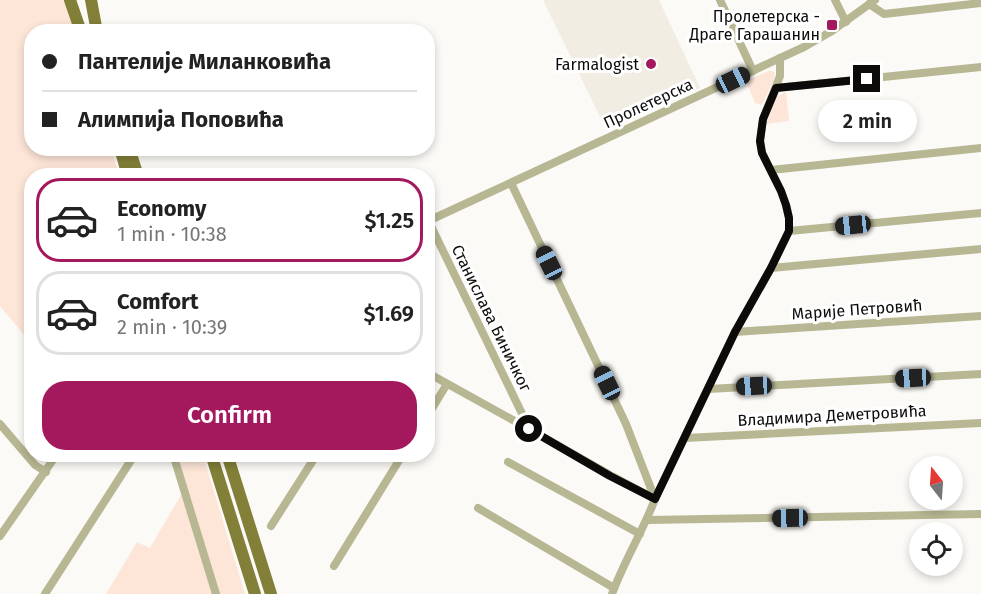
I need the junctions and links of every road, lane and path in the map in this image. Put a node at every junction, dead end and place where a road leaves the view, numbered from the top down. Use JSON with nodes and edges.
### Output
{"nodes":[{"id":1,"x":70,"y":0,"type":"edge"},
{"id":2,"x":79,"y":0,"type":"edge"},
{"id":3,"x":91,"y":0,"type":"edge"},
{"id":4,"x":720,"y":0,"type":"edge"},
{"id":5,"x":835,"y":0,"type":"edge"},
{"id":6,"x":872,"y":2,"type":"edge"},
{"id":7,"x":981,"y":3,"type":"edge"},
{"id":8,"x":846,"y":22,"type":"junction"},
{"id":9,"x":78,"y":24,"type":"edge"},
{"id":10,"x":86,"y":24,"type":"edge"},
{"id":11,"x":96,"y":24,"type":"edge"},
{"id":12,"x":780,"y":58,"type":"junction"},
{"id":13,"x":981,"y":67,"type":"edge"},
{"id":14,"x":753,"y":71,"type":"junction"},
{"id":15,"x":776,"y":88,"type":"junction"},
{"id":16,"x":981,"y":148,"type":"edge"},
{"id":17,"x":771,"y":170,"type":"junction"},
{"id":18,"x":511,"y":183,"type":"junction"},
{"id":19,"x":981,"y":213,"type":"edge"},
{"id":20,"x":435,"y":217,"type":"edge"},
{"id":21,"x":789,"y":231,"type":"junction"},
{"id":22,"x":435,"y":234,"type":"edge"},
{"id":23,"x":981,"y":249,"type":"edge"},
{"id":24,"x":771,"y":268,"type":"junction"},
{"id":25,"x":981,"y":316,"type":"edge"},
{"id":26,"x":735,"y":332,"type":"junction"},
{"id":27,"x":981,"y":374,"type":"edge"},
{"id":28,"x":435,"y":377,"type":"edge"},
{"id":29,"x":447,"y":384,"type":"junction"},
{"id":30,"x":708,"y":389,"type":"junction"},
{"id":31,"x":435,"y":404,"type":"edge"},
{"id":32,"x":981,"y":423,"type":"edge"},
{"id":33,"x":0,"y":424,"type":"edge"},
{"id":34,"x":529,"y":429,"type":"junction"},
{"id":35,"x":685,"y":438,"type":"junction"},
{"id":36,"x":24,"y":453,"type":"edge"},
{"id":37,"x":32,"y":462,"type":"edge"},
{"id":38,"x":52,"y":462,"type":"edge"},
{"id":39,"x":130,"y":462,"type":"edge"},
{"id":40,"x":175,"y":462,"type":"edge"},
{"id":41,"x":214,"y":462,"type":"edge"},
{"id":42,"x":230,"y":462,"type":"edge"},
{"id":43,"x":312,"y":462,"type":"edge"},
{"id":44,"x":398,"y":462,"type":"edge"},
{"id":45,"x":508,"y":462,"type":"dead end"},
{"id":46,"x":46,"y":472,"type":"junction"},
{"id":47,"x":655,"y":499,"type":"junction"},
{"id":48,"x":478,"y":508,"type":"dead end"},
{"id":49,"x":981,"y":514,"type":"edge"},
{"id":50,"x":647,"y":520,"type":"junction"},
{"id":51,"x":271,"y":526,"type":"dead end"},
{"id":52,"x":640,"y":534,"type":"junction"},
{"id":53,"x":0,"y":536,"type":"edge"},
{"id":54,"x":334,"y":566,"type":"dead end"},
{"id":55,"x":613,"y":591,"type":"edge"},
{"id":56,"x":45,"y":594,"type":"edge"},
{"id":57,"x":216,"y":594,"type":"edge"},
{"id":58,"x":255,"y":594,"type":"edge"},
{"id":59,"x":271,"y":594,"type":"edge"}],
"edges":[{"from":1,"to":9,"type":"main road"},
{"from":2,"to":10,"type":"main road"},
{"from":3,"to":11,"type":"main road"},
{"from":4,"to":14,"type":"street"},
{"from":5,"to":8,"type":"street"},
{"from":6,"to":7,"type":"street"},
{"from":6,"to":8,"type":"street","name":"Пролетерска"},
{"from":8,"to":12,"type":"street","name":"Пролетерска"},
{"from":12,"to":14,"type":"street","name":"Пролетерска"},
{"from":12,"to":15,"type":"street"},
{"from":13,"to":15,"type":"street"},
{"from":14,"to":18,"type":"street","name":"Пролетерска"},
{"from":15,"to":17,"type":"street"},
{"from":16,"to":17,"type":"street"},
{"from":17,"to":21,"type":"street"},
{"from":18,"to":20,"type":"street","name":"Пролетерска"},
{"from":18,"to":47,"type":"street"},
{"from":19,"to":21,"type":"street"},
{"from":21,"to":24,"type":"street"},
{"from":22,"to":34,"type":"street","name":"Станислава Биничког"},
{"from":23,"to":24,"type":"street"},
{"from":24,"to":26,"type":"street"},
{"from":25,"to":26,"type":"street","name":"Марије Петровић"},
{"from":26,"to":30,"type":"street"},
{"from":27,"to":30,"type":"street"},
{"from":28,"to":29,"type":"street"},
{"from":29,"to":31,"type":"street"},
{"from":29,"to":34,"type":"street"},
{"from":30,"to":35,"type":"street"},
{"from":32,"to":35,"type":"street","name":"Владимира Деметровића"},
{"from":33,"to":36,"type":"street"},
{"from":34,"to":47,"type":"street"},
{"from":35,"to":47,"type":"street"},
{"from":37,"to":46,"type":"street"},
{"from":38,"to":46,"type":"street"},
{"from":39,"to":56,"type":"street"},
{"from":40,"to":57,"type":"street"},
{"from":41,"to":58,"type":"main road"},
{"from":42,"to":59,"type":"main road"},
{"from":43,"to":51,"type":"street"},
{"from":44,"to":54,"type":"street"},
{"from":45,"to":52,"type":"street"},
{"from":46,"to":53,"type":"street"},
{"from":47,"to":50,"type":"street"},
{"from":48,"to":55,"type":"street"},
{"from":49,"to":50,"type":"street"},
{"from":50,"to":52,"type":"street"},
{"from":52,"to":55,"type":"street"}]}
